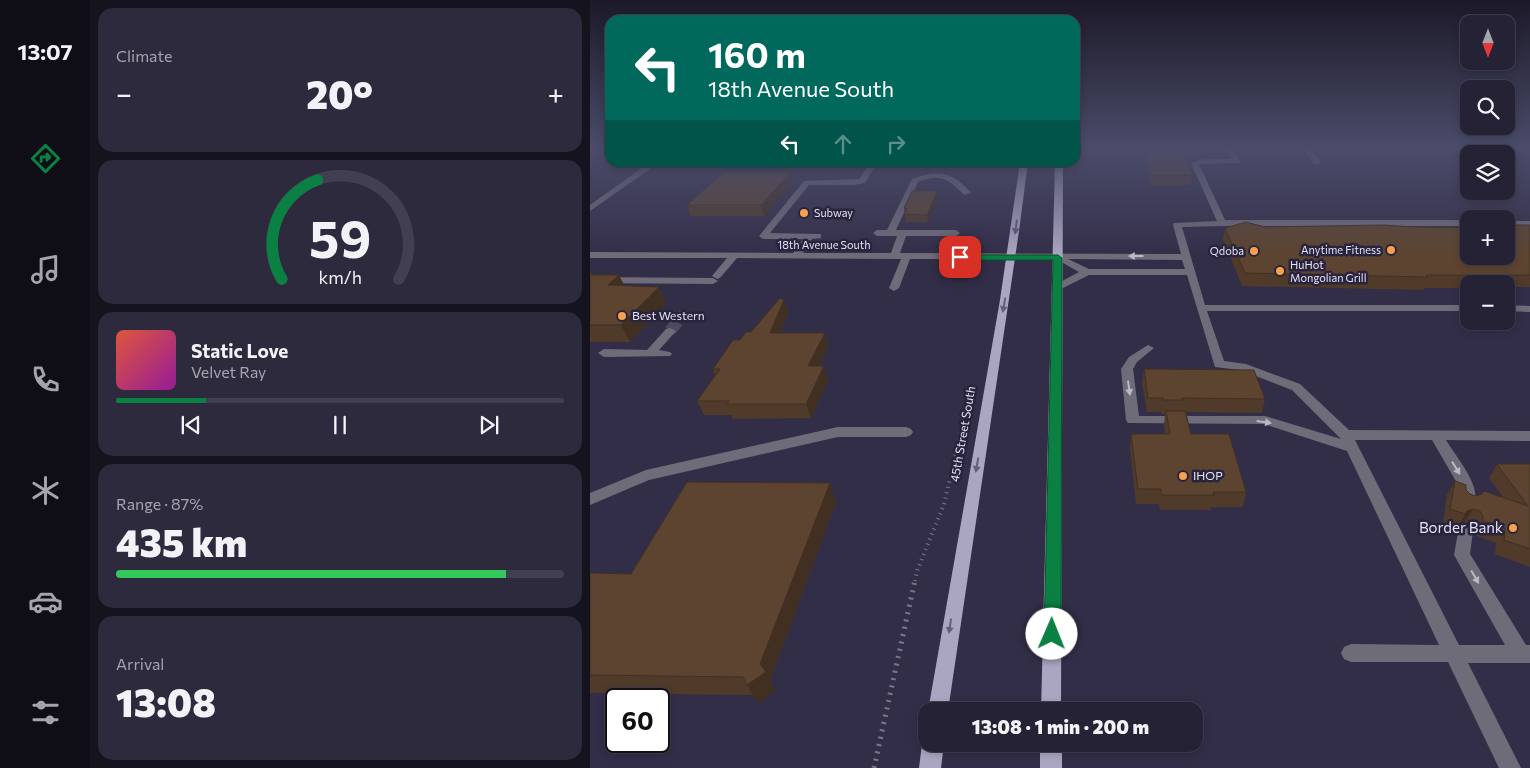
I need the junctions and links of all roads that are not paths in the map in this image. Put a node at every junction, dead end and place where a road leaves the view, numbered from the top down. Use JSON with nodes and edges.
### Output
{"nodes":[{"id":1,"x":625,"y":184,"type":"edge"},
{"id":2,"x":806,"y":184,"type":"edge"},
{"id":3,"x":914,"y":184,"type":"edge"},
{"id":4,"x":957,"y":184,"type":"edge"},
{"id":5,"x":1021,"y":184,"type":"edge"},
{"id":6,"x":1059,"y":184,"type":"edge"},
{"id":7,"x":1205,"y":184,"type":"edge"},
{"id":8,"x":967,"y":194,"type":"dead end"},
{"id":9,"x":590,"y":208,"type":"edge"},
{"id":10,"x":1222,"y":222,"type":"junction"},
{"id":11,"x":1460,"y":224,"type":"edge"},
{"id":12,"x":1515,"y":224,"type":"edge"},
{"id":13,"x":1530,"y":224,"type":"edge"},
{"id":14,"x":877,"y":233,"type":"dead end"},
{"id":15,"x":890,"y":233,"type":"junction"},
{"id":16,"x":902,"y":233,"type":"junction"},
{"id":17,"x":956,"y":233,"type":"dead end"},
{"id":18,"x":590,"y":255,"type":"edge"},
{"id":19,"x":734,"y":256,"type":"junction"},
{"id":20,"x":796,"y":256,"type":"junction"},
{"id":21,"x":1184,"y":256,"type":"junction"},
{"id":22,"x":894,"y":257,"type":"junction"},
{"id":23,"x":906,"y":257,"type":"junction"},
{"id":24,"x":1012,"y":257,"type":"junction"},
{"id":25,"x":1058,"y":258,"type":"junction"},
{"id":26,"x":1086,"y":272,"type":"junction"},
{"id":27,"x":1189,"y":272,"type":"junction"},
{"id":28,"x":590,"y":280,"type":"edge"},
{"id":29,"x":894,"y":288,"type":"dead end"},
{"id":30,"x":1057,"y":288,"type":"junction"},
{"id":31,"x":1201,"y":308,"type":"junction"},
{"id":32,"x":1460,"y":308,"type":"edge"},
{"id":33,"x":1515,"y":308,"type":"edge"},
{"id":34,"x":1530,"y":308,"type":"edge"},
{"id":35,"x":670,"y":331,"type":"tunnel mouth"},
{"id":36,"x":1148,"y":348,"type":"dead end"},
{"id":37,"x":604,"y":353,"type":"dead end"},
{"id":38,"x":650,"y":354,"type":"junction"},
{"id":39,"x":666,"y":354,"type":"dead end"},
{"id":40,"x":906,"y":432,"type":"dead end"},
{"id":41,"x":1436,"y":436,"type":"junction"},
{"id":42,"x":1530,"y":436,"type":"edge"},
{"id":43,"x":1348,"y":441,"type":"junction"},
{"id":44,"x":590,"y":499,"type":"edge"},
{"id":45,"x":1468,"y":503,"type":"edge"},
{"id":46,"x":1465,"y":532,"type":"dead end"},
{"id":47,"x":1351,"y":653,"type":"dead end"},
{"id":48,"x":1454,"y":653,"type":"junction"},
{"id":49,"x":1525,"y":653,"type":"edge"},
{"id":50,"x":939,"y":702,"type":"edge"},
{"id":51,"x":1051,"y":702,"type":"edge"},
{"id":52,"x":933,"y":752,"type":"edge"},
{"id":53,"x":1051,"y":752,"type":"edge"},
{"id":54,"x":930,"y":768,"type":"edge"},
{"id":55,"x":1050,"y":768,"type":"edge"},
{"id":56,"x":1510,"y":768,"type":"edge"}],
"edges":[{"from":1,"to":9,"type":"street"},
{"from":2,"to":20,"type":"street"},
{"from":3,"to":15,"type":"street"},
{"from":4,"to":8,"type":"street"},
{"from":5,"to":24,"type":"main road","name":"45th Street South","one_way":true},
{"from":6,"to":25,"type":"main road"},
{"from":7,"to":10,"type":"street"},
{"from":10,"to":11,"type":"street"},
{"from":10,"to":21,"type":"street"},
{"from":12,"to":13,"type":"street"},
{"from":14,"to":15,"type":"street"},
{"from":15,"to":16,"type":"street"},
{"from":16,"to":17,"type":"street"},
{"from":16,"to":22,"type":"street"},
{"from":18,"to":19,"type":"street","name":"18th Avenue South"},
{"from":19,"to":20,"type":"street","name":"18th Avenue South"},
{"from":19,"to":28,"type":"street"},
{"from":20,"to":22,"type":"street","name":"18th Avenue South"},
{"from":21,"to":25,"type":"street","name":"18th Avenue South","one_way":true},
{"from":21,"to":27,"type":"street"},
{"from":22,"to":23,"type":"street","name":"18th Avenue South"},
{"from":23,"to":24,"type":"street","name":"18th Avenue South"},
{"from":23,"to":29,"type":"street"},
{"from":24,"to":25,"type":"street","name":"18th Avenue South"},
{"from":24,"to":50,"type":"main road","name":"45th Street South","one_way":true},
{"from":25,"to":26,"type":"street"},
{"from":25,"to":30,"type":"main road"},
{"from":26,"to":27,"type":"street"},
{"from":26,"to":30,"type":"street"},
{"from":27,"to":31,"type":"street"},
{"from":30,"to":51,"type":"main road"},
{"from":31,"to":32,"type":"street"},
{"from":31,"to":43,"type":"street"},
{"from":33,"to":34,"type":"street"},
{"from":35,"to":38,"type":"street"},
{"from":36,"to":43,"type":"street","one_way":true},
{"from":37,"to":38,"type":"street"},
{"from":38,"to":39,"type":"street"},
{"from":40,"to":44,"type":"street"},
{"from":41,"to":42,"type":"street"},
{"from":41,"to":43,"type":"street"},
{"from":41,"to":45,"type":"street","one_way":true},
{"from":43,"to":48,"type":"street"},
{"from":46,"to":49,"type":"street","one_way":true},
{"from":47,"to":48,"type":"street"},
{"from":48,"to":49,"type":"street"},
{"from":48,"to":56,"type":"street"},
{"from":52,"to":54,"type":"main road"},
{"from":53,"to":55,"type":"main road"}]}
